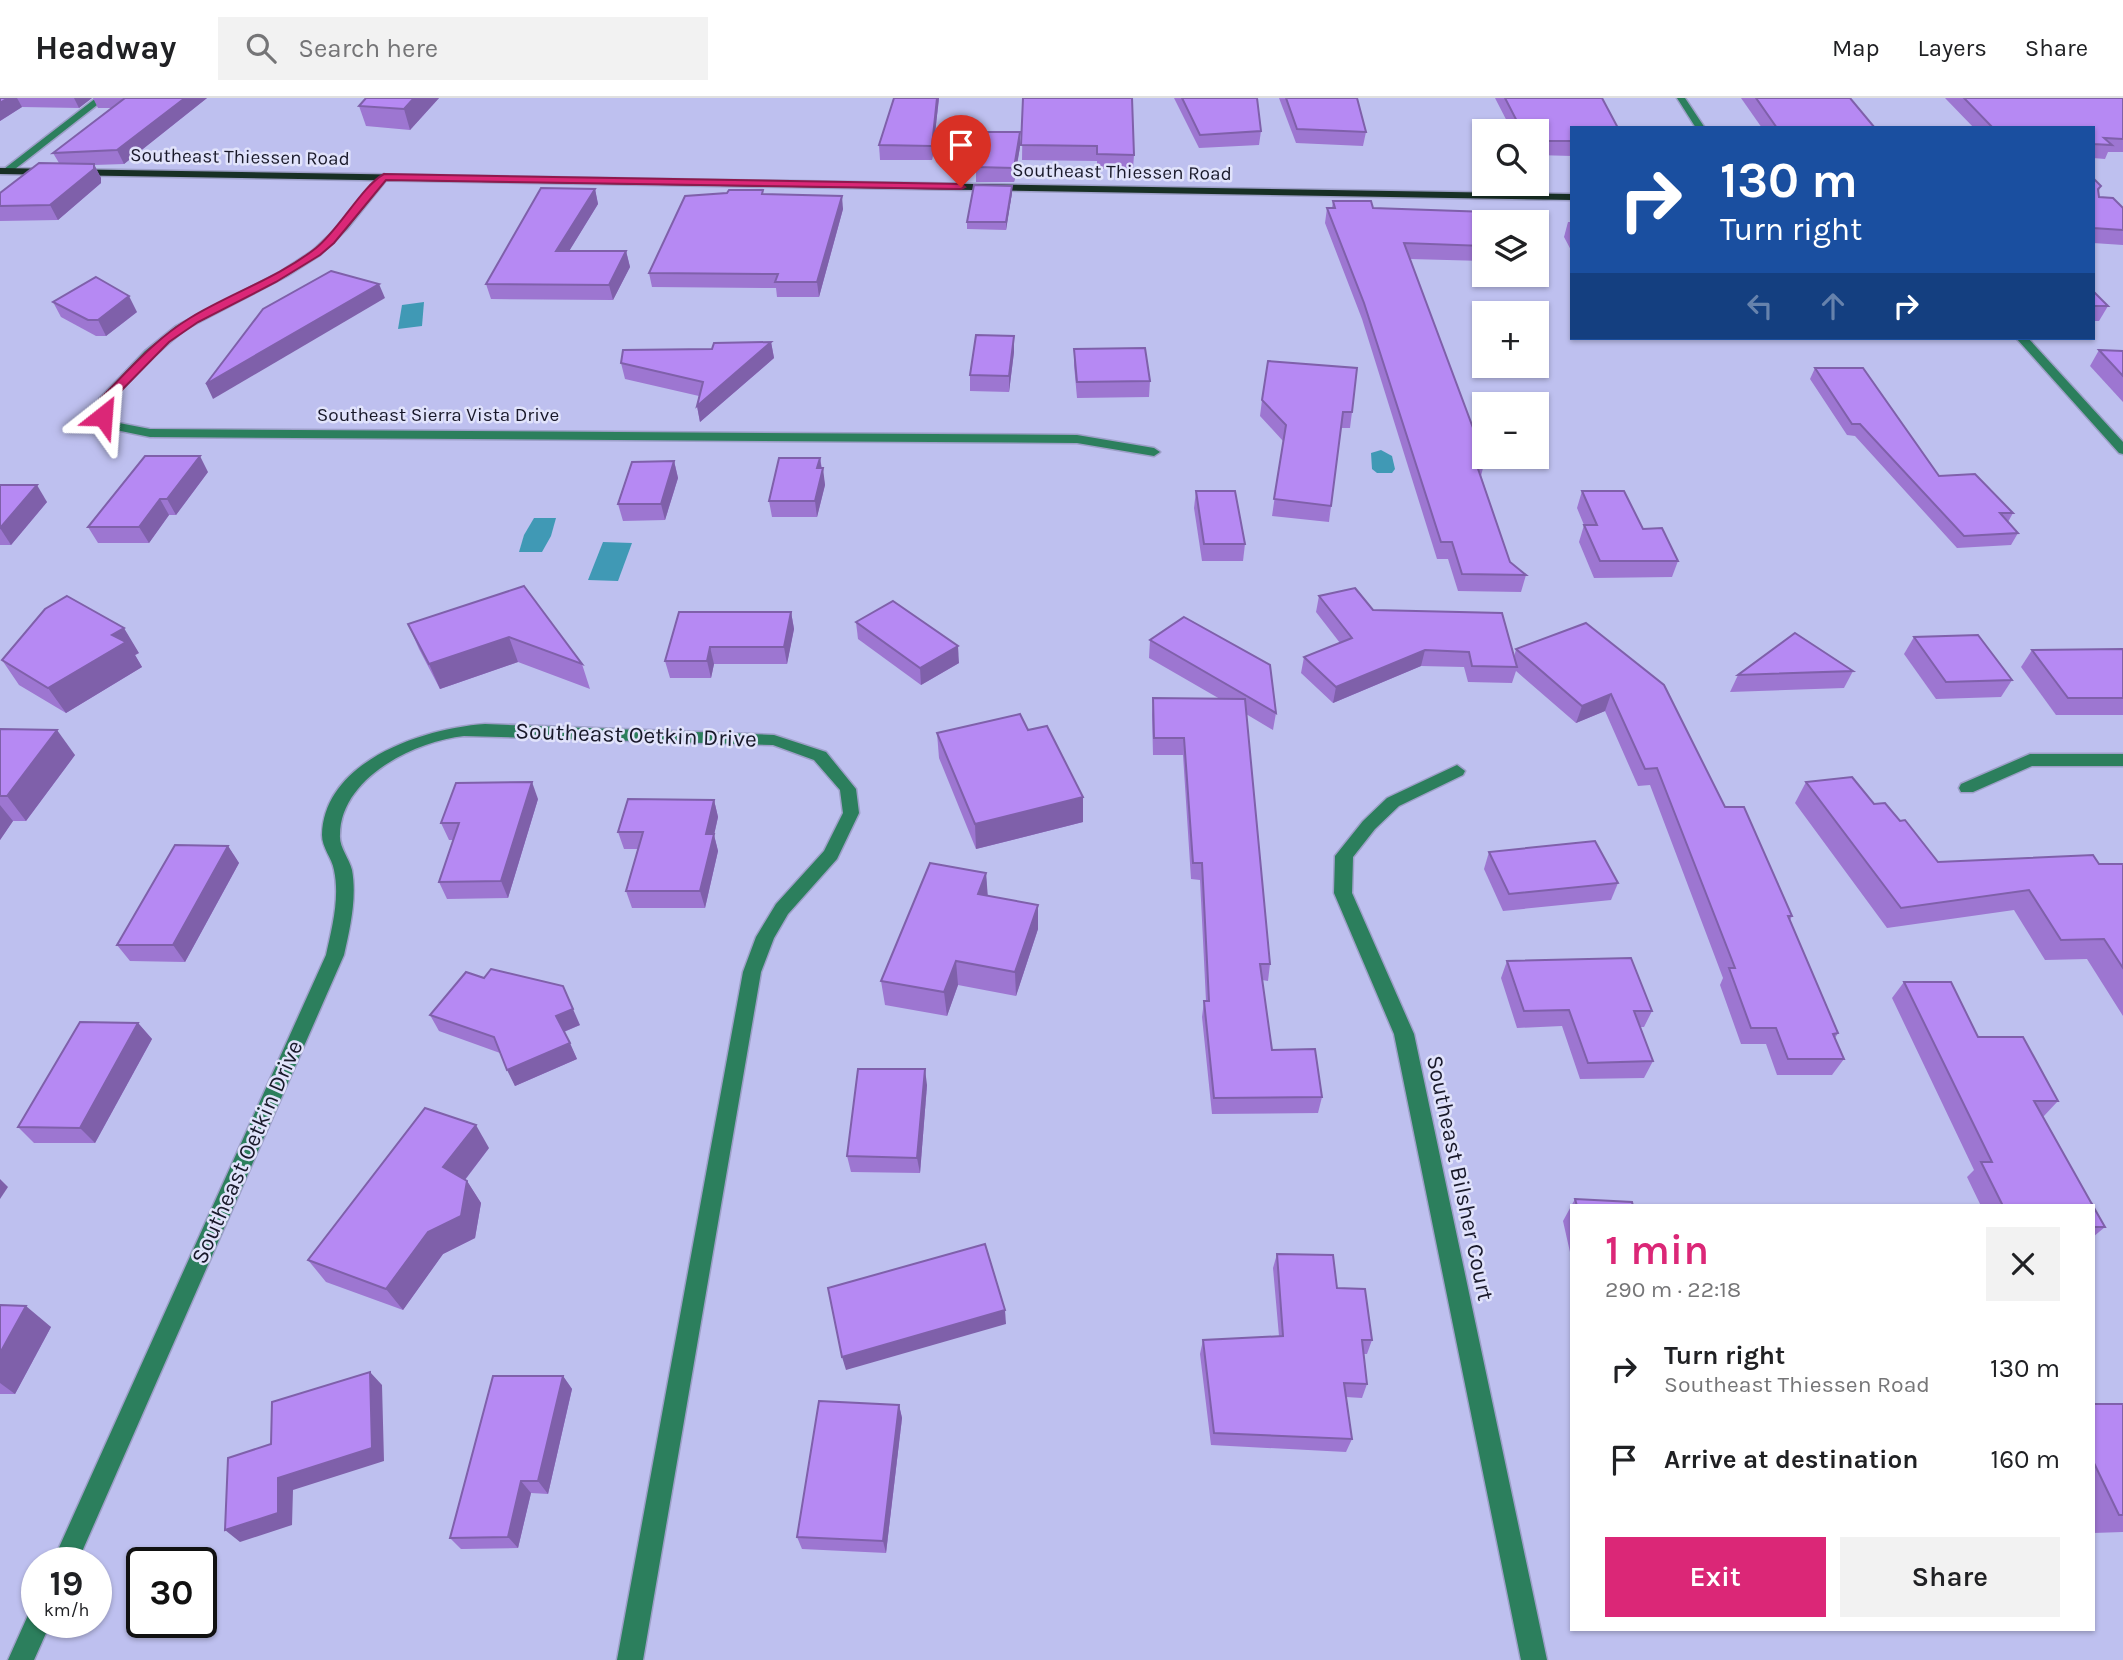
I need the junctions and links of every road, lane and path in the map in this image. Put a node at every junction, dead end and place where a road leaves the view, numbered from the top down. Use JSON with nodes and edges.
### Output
{"nodes":[{"id":1,"x":102,"y":98,"type":"edge"},
{"id":2,"x":1681,"y":98,"type":"edge"},
{"id":3,"x":1701,"y":126,"type":"edge"},
{"id":4,"x":3,"y":171,"type":"edge"},
{"id":5,"x":384,"y":177,"type":"junction"},
{"id":6,"x":1570,"y":197,"type":"edge"},
{"id":7,"x":2024,"y":340,"type":"edge"},
{"id":8,"x":2123,"y":450,"type":"edge"},
{"id":9,"x":1154,"y":452,"type":"dead end"},
{"id":10,"x":2123,"y":760,"type":"edge"},
{"id":11,"x":1457,"y":771,"type":"dead end"},
{"id":12,"x":1967,"y":788,"type":"dead end"},
{"id":13,"x":71,"y":1547,"type":"edge"},
{"id":14,"x":31,"y":1638,"type":"edge"},
{"id":15,"x":21,"y":1660,"type":"edge"},
{"id":16,"x":630,"y":1660,"type":"edge"},
{"id":17,"x":1534,"y":1660,"type":"edge"}],
"edges":[{"from":1,"to":4,"type":"street"},
{"from":2,"to":3,"type":"street"},
{"from":4,"to":5,"type":"main road","name":"Southeast Thiessen Road"},
{"from":5,"to":6,"type":"main road","name":"Southeast Thiessen Road"},
{"from":5,"to":9,"type":"street","name":"Southeast Sierra Vista Drive"},
{"from":7,"to":8,"type":"street"},
{"from":10,"to":12,"type":"street"},
{"from":11,"to":17,"type":"street","name":"Southeast Bilsher Court"},
{"from":13,"to":16,"type":"street","name":"Southeast Oetkin Drive"},
{"from":14,"to":15,"type":"street"}]}
